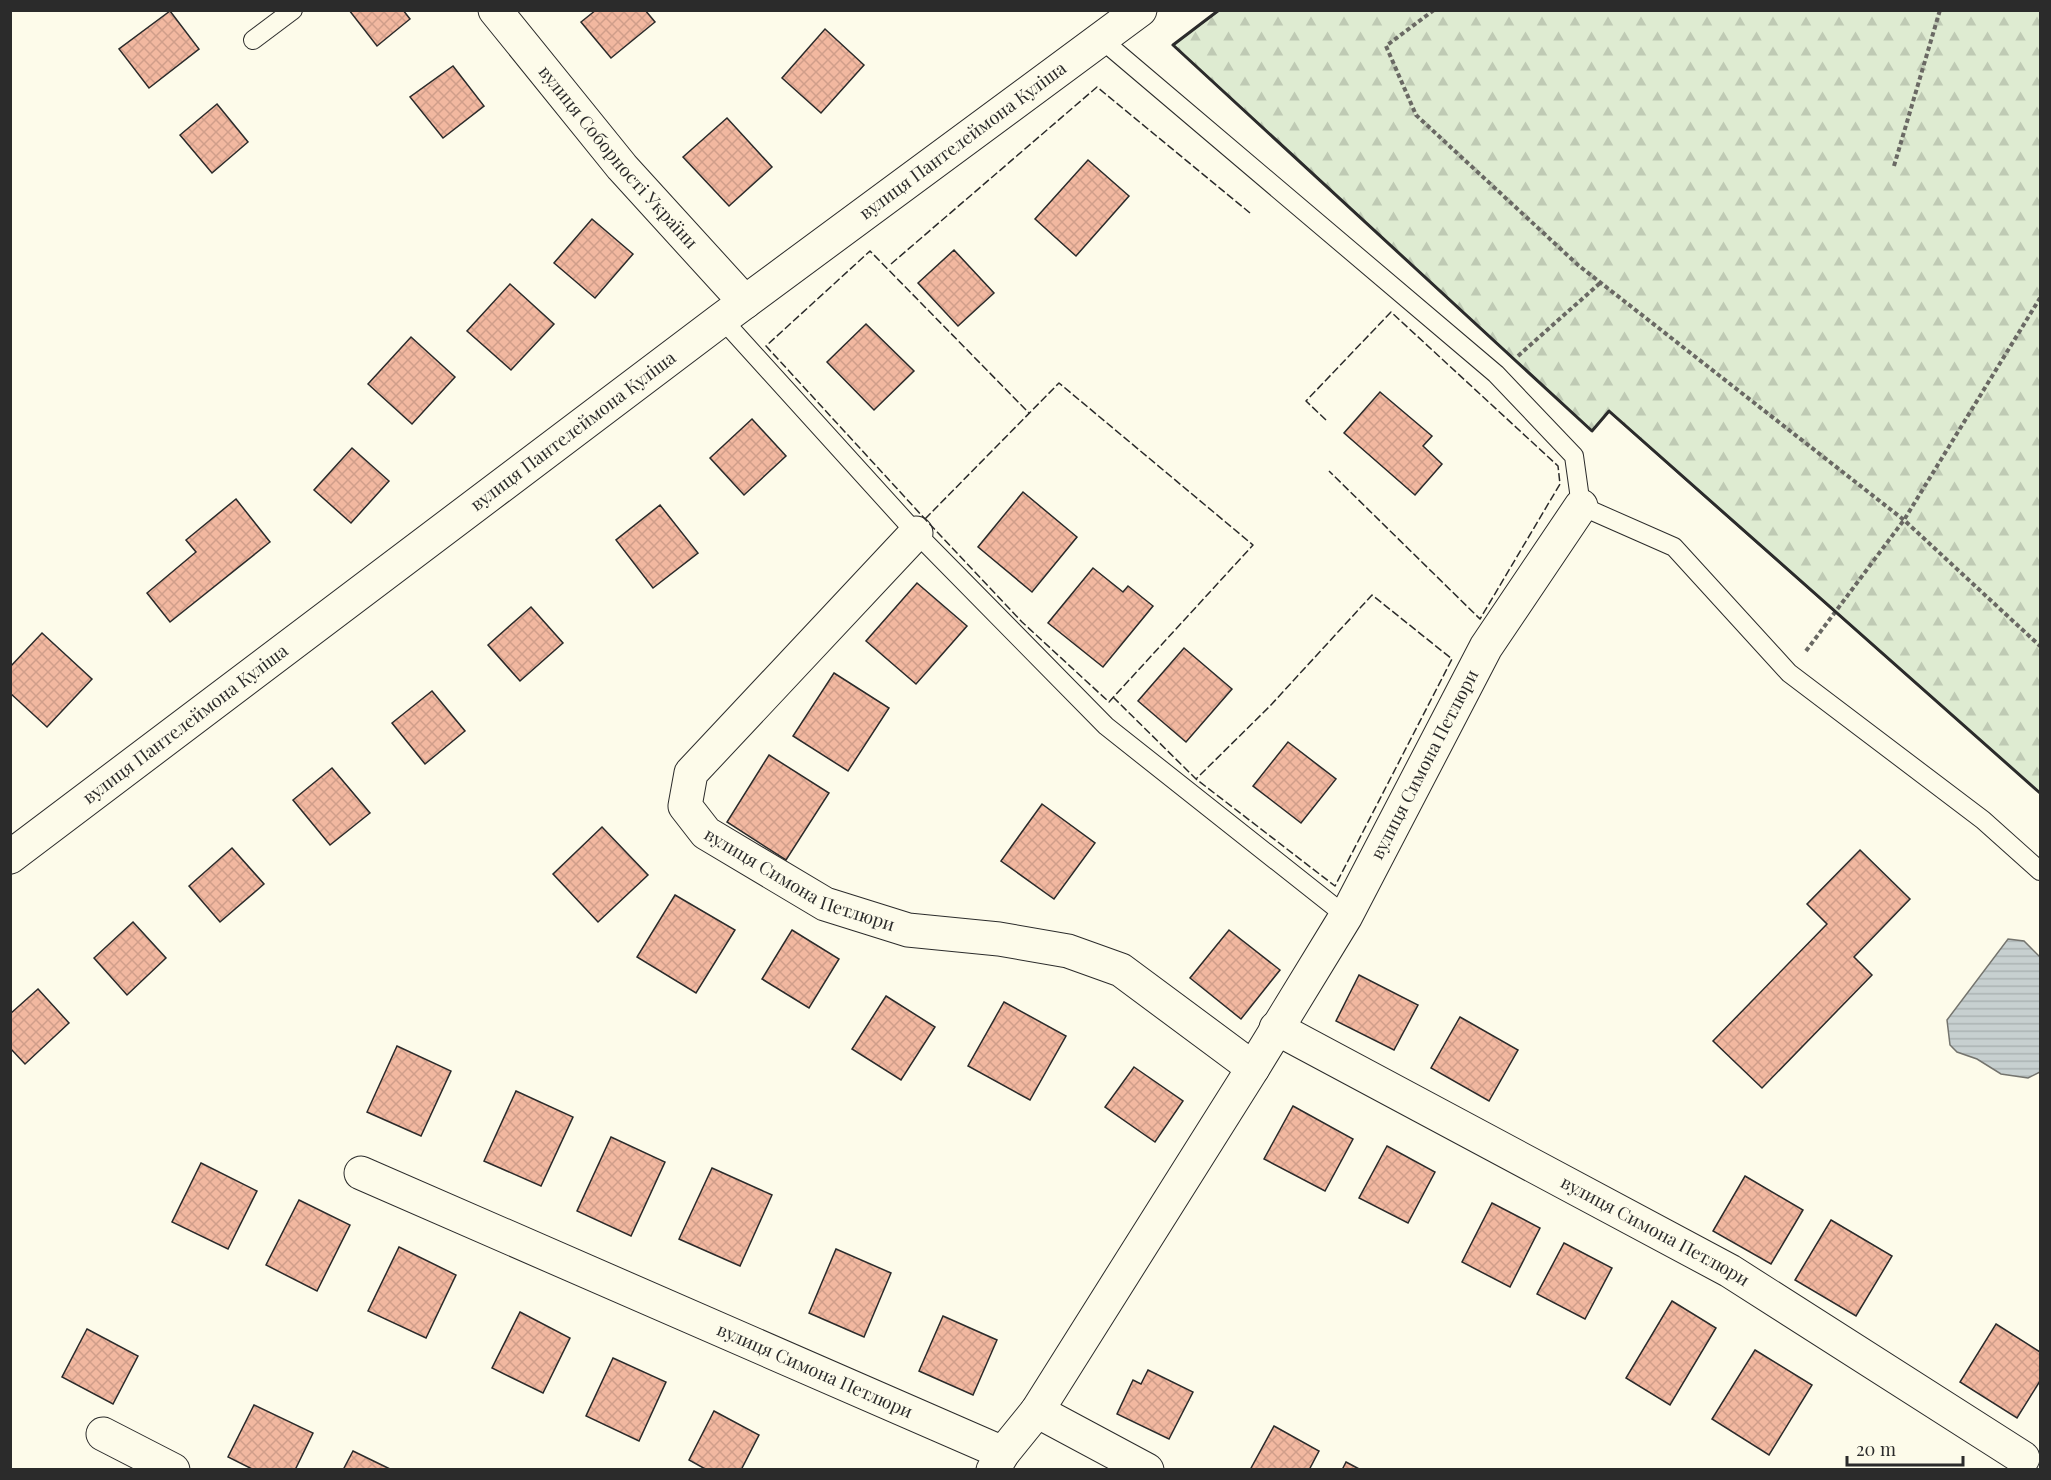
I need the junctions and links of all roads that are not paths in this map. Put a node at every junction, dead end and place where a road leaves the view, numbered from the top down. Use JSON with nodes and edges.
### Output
{"nodes":[{"id":1,"x":293,"y":10,"type":"edge"},
{"id":2,"x":495,"y":10,"type":"edge"},
{"id":3,"x":1140,"y":10,"type":"edge"},
{"id":4,"x":1101,"y":39,"type":"junction"},
{"id":5,"x":253,"y":40,"type":"dead end"},
{"id":6,"x":734,"y":310,"type":"junction"},
{"id":7,"x":1581,"y":506,"type":"junction"},
{"id":8,"x":916,"y":532,"type":"junction"},
{"id":9,"x":10,"y":857,"type":"edge"},
{"id":10,"x":2040,"y":871,"type":"edge"},
{"id":11,"x":1346,"y":916,"type":"junction"},
{"id":12,"x":1276,"y":1028,"type":"junction"},
{"id":13,"x":1253,"y":1068,"type":"junction"},
{"id":14,"x":361,"y":1173,"type":"dead end"},
{"id":15,"x":1037,"y":1411,"type":"junction"},
{"id":16,"x":103,"y":1434,"type":"dead end"},
{"id":17,"x":2023,"y":1458,"type":"dead end"},
{"id":18,"x":998,"y":1461,"type":"edge"},
{"id":19,"x":173,"y":1470,"type":"edge"},
{"id":20,"x":1147,"y":1470,"type":"edge"}],
"edges":[{"from":1,"to":5,"type":"lane"},
{"from":2,"to":6,"type":"street","name":"вулиця Соборності України"},
{"from":3,"to":4,"type":"street","name":"вулиця Пантелеймона Куліша"},
{"from":4,"to":6,"type":"street","name":"вулиця Пантелеймона Куліша"},
{"from":4,"to":7,"type":"lane"},
{"from":6,"to":8,"type":"lane"},
{"from":6,"to":9,"type":"street","name":"вулиця Пантелеймона Куліша"},
{"from":7,"to":10,"type":"lane"},
{"from":7,"to":11,"type":"street","name":"вулиця Симона Петлюри"},
{"from":8,"to":11,"type":"lane"},
{"from":8,"to":13,"type":"street","name":"вулиця Симона Петлюри"},
{"from":11,"to":12,"type":"street","name":"вулиця Симона Петлюри"},
{"from":12,"to":13,"type":"street","name":"вулиця Симона Петлюри"},
{"from":12,"to":17,"type":"street","name":"вулиця Симона Петлюри"},
{"from":13,"to":15,"type":"street","name":"вулиця Симона Петлюри"},
{"from":14,"to":18,"type":"street","name":"вулиця Симона Петлюри"},
{"from":15,"to":18,"type":"street","name":"вулиця Симона Петлюри"},
{"from":15,"to":20,"type":"street"},
{"from":16,"to":19,"type":"street"}]}
